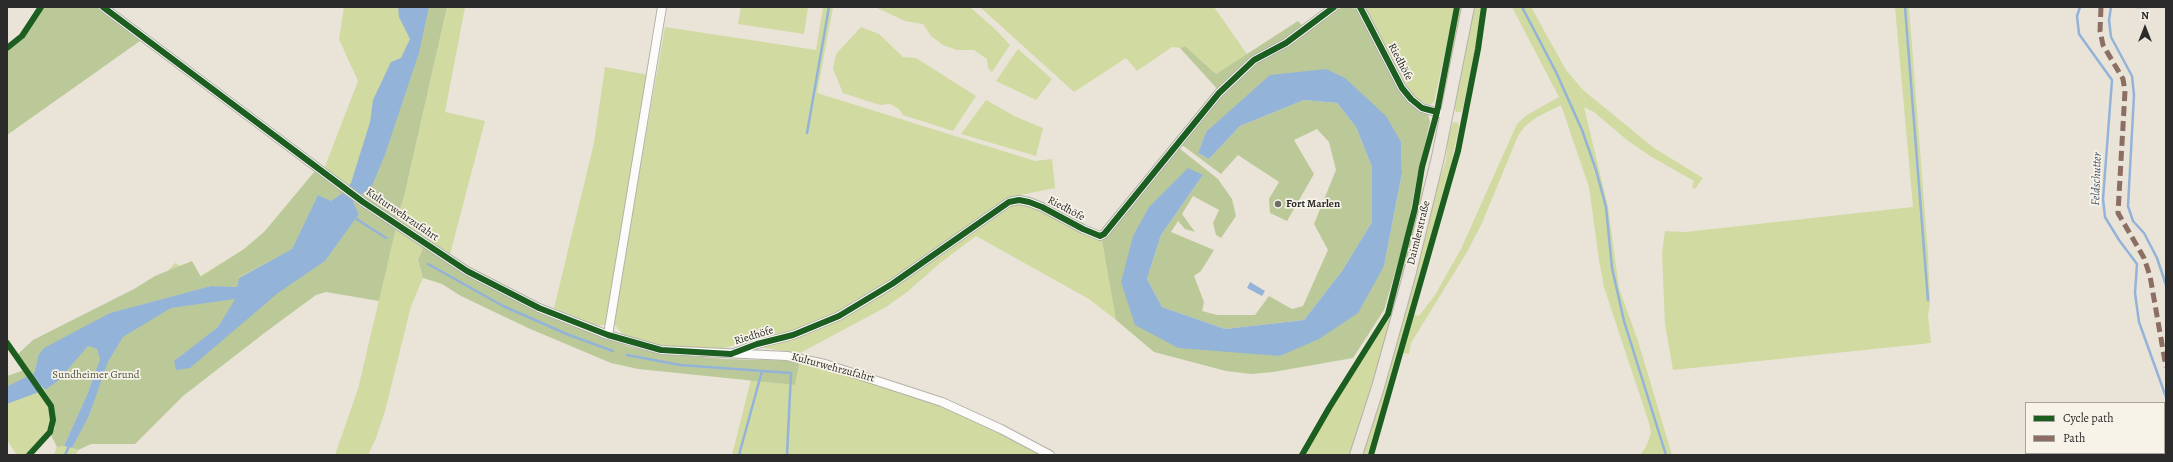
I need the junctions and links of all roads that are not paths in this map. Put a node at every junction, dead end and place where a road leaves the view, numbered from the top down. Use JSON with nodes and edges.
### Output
{"nodes":[{"id":1,"x":103,"y":7,"type":"edge"},
{"id":2,"x":662,"y":7,"type":"edge"},
{"id":3,"x":1334,"y":7,"type":"edge"},
{"id":4,"x":1360,"y":7,"type":"edge"},
{"id":5,"x":1468,"y":7,"type":"edge"},
{"id":6,"x":1442,"y":114,"type":"junction"},
{"id":7,"x":608,"y":335,"type":"junction"},
{"id":8,"x":731,"y":354,"type":"junction"},
{"id":9,"x":1050,"y":455,"type":"edge"},
{"id":10,"x":1356,"y":455,"type":"edge"}],
"edges":[{"from":1,"to":7,"type":"street","name":"Kulturwehrzufahrt"},
{"from":2,"to":7,"type":"street"},
{"from":3,"to":8,"type":"street","name":"Riedhöfe"},
{"from":4,"to":6,"type":"street","name":"Riedhöfe"},
{"from":5,"to":6,"type":"main road","name":"Daimlerstraße"},
{"from":6,"to":10,"type":"main road","name":"Daimlerstraße"},
{"from":7,"to":8,"type":"street","name":"Kulturwehrzufahrt"},
{"from":8,"to":9,"type":"street","name":"Kulturwehrzufahrt"}]}
